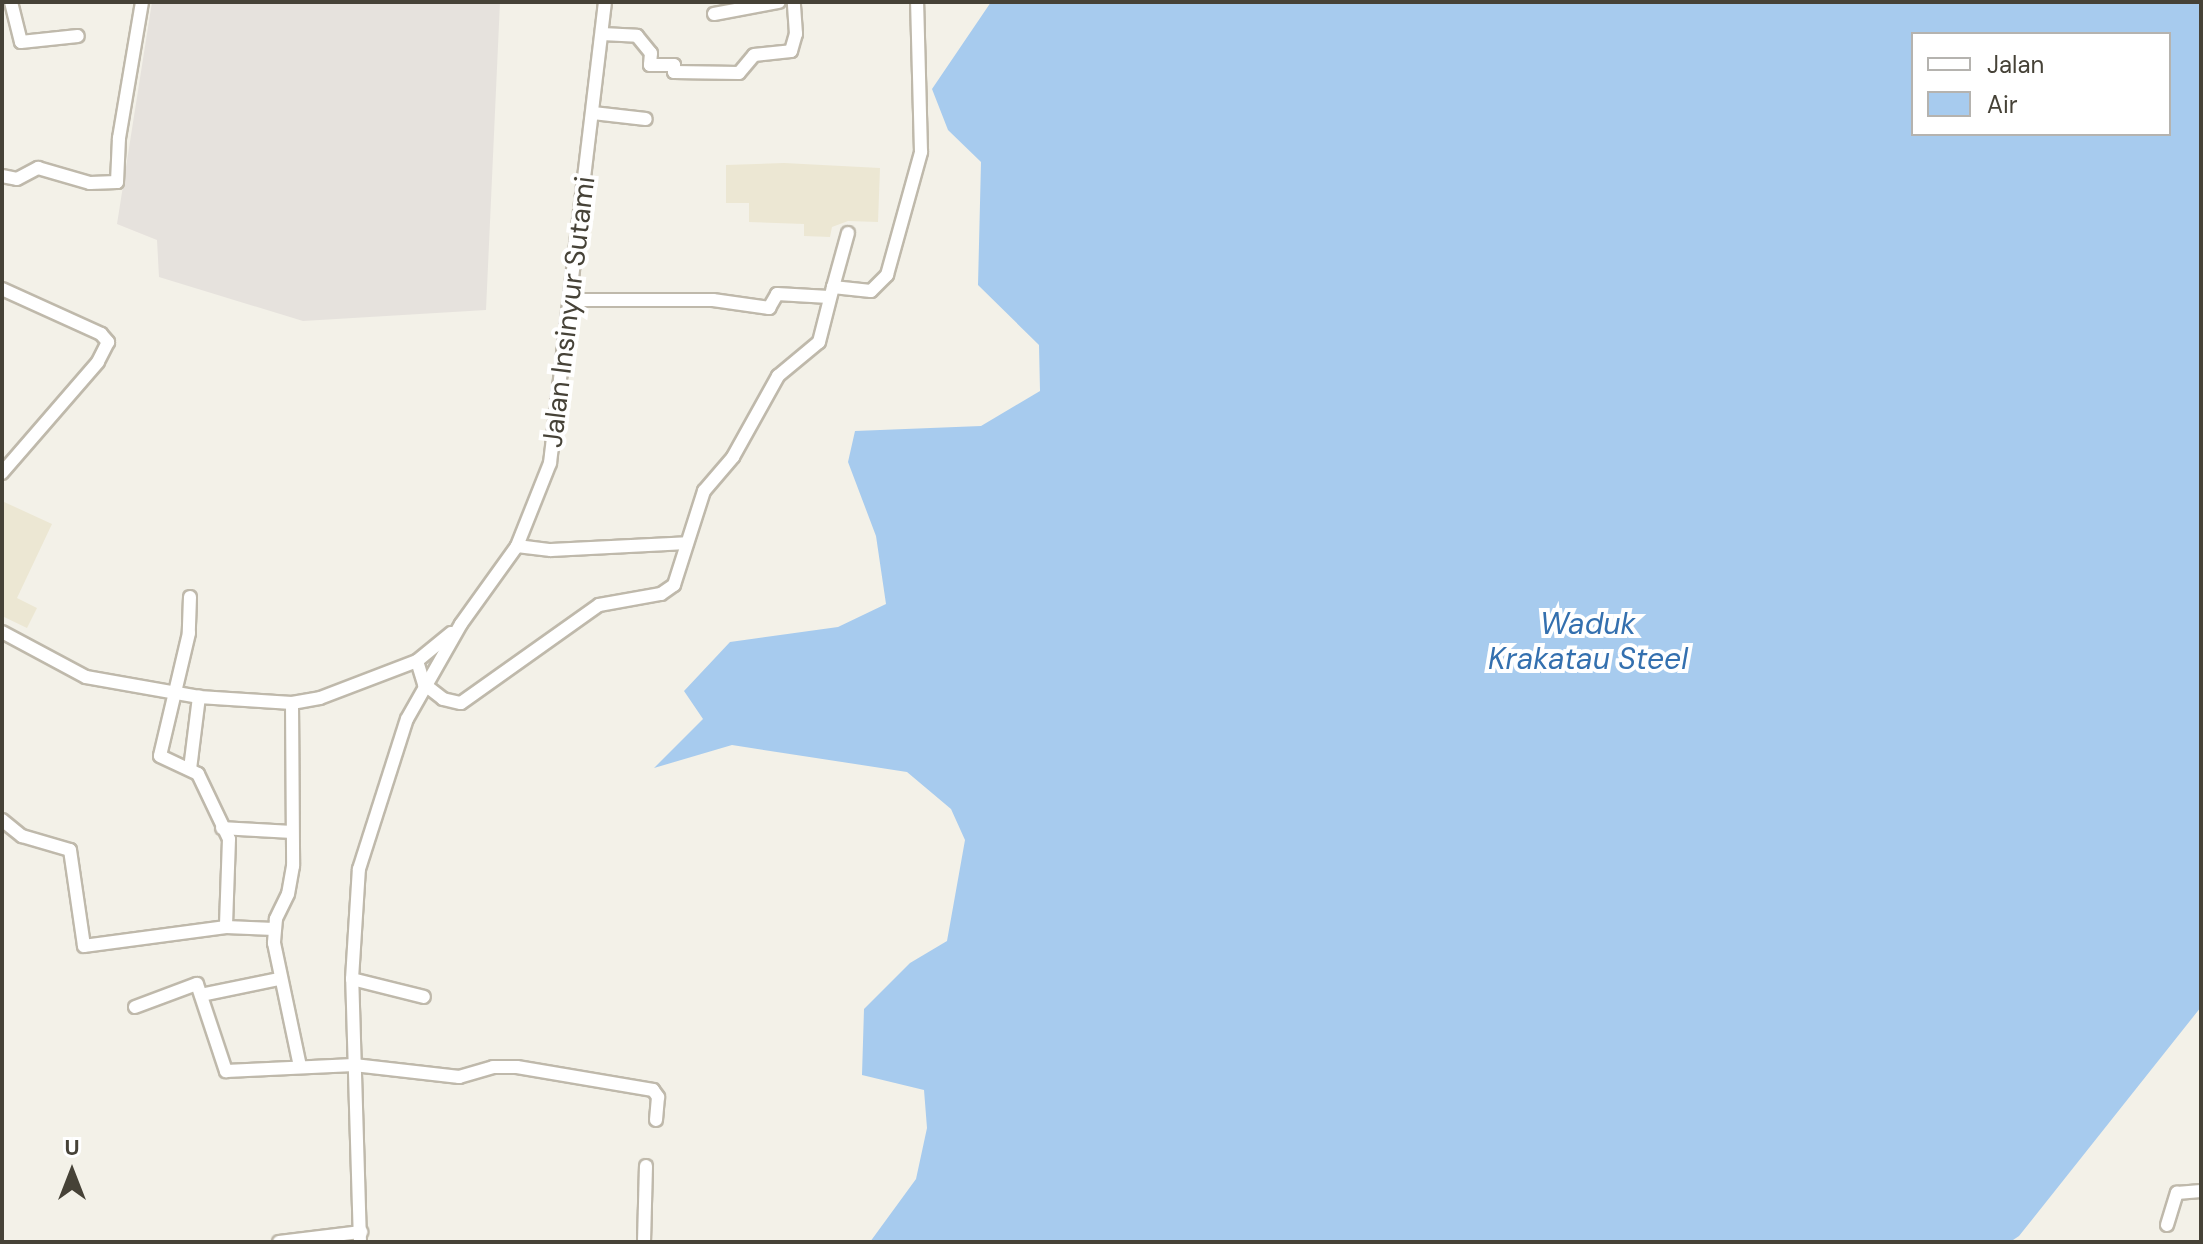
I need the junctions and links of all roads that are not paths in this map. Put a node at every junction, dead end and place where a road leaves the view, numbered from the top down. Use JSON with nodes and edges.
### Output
{"nodes":[{"id":1,"x":11,"y":2,"type":"edge"},
{"id":2,"x":142,"y":2,"type":"edge"},
{"id":3,"x":605,"y":2,"type":"edge"},
{"id":4,"x":779,"y":2,"type":"edge"},
{"id":5,"x":794,"y":2,"type":"edge"},
{"id":6,"x":917,"y":2,"type":"edge"},
{"id":7,"x":714,"y":14,"type":"dead end"},
{"id":8,"x":602,"y":34,"type":"junction"},
{"id":9,"x":78,"y":36,"type":"dead end"},
{"id":10,"x":593,"y":113,"type":"junction"},
{"id":11,"x":646,"y":119,"type":"dead end"},
{"id":12,"x":2,"y":176,"type":"edge"},
{"id":13,"x":848,"y":233,"type":"dead end"},
{"id":14,"x":2,"y":289,"type":"edge"},
{"id":15,"x":831,"y":292,"type":"junction"},
{"id":16,"x":572,"y":300,"type":"junction"},
{"id":17,"x":2,"y":473,"type":"edge"},
{"id":18,"x":687,"y":543,"type":"junction"},
{"id":19,"x":517,"y":546,"type":"junction"},
{"id":20,"x":190,"y":597,"type":"dead end"},
{"id":21,"x":461,"y":624,"type":"junction"},
{"id":22,"x":2,"y":633,"type":"edge"},
{"id":23,"x":417,"y":661,"type":"junction"},
{"id":24,"x":424,"y":684,"type":"junction"},
{"id":25,"x":173,"y":693,"type":"junction"},
{"id":26,"x":199,"y":697,"type":"junction"},
{"id":27,"x":292,"y":703,"type":"junction"},
{"id":28,"x":190,"y":769,"type":"junction"},
{"id":29,"x":2,"y":820,"type":"edge"},
{"id":30,"x":222,"y":828,"type":"junction"},
{"id":31,"x":291,"y":832,"type":"junction"},
{"id":32,"x":226,"y":927,"type":"junction"},
{"id":33,"x":274,"y":929,"type":"junction"},
{"id":34,"x":279,"y":979,"type":"junction"},
{"id":35,"x":352,"y":979,"type":"junction"},
{"id":36,"x":201,"y":995,"type":"junction"},
{"id":37,"x":424,"y":997,"type":"dead end"},
{"id":38,"x":135,"y":1007,"type":"dead end"},
{"id":39,"x":354,"y":1065,"type":"junction"},
{"id":40,"x":300,"y":1066,"type":"junction"},
{"id":41,"x":656,"y":1120,"type":"dead end"},
{"id":42,"x":646,"y":1166,"type":"dead end"},
{"id":43,"x":2201,"y":1191,"type":"edge"},
{"id":44,"x":2167,"y":1225,"type":"dead end"},
{"id":45,"x":360,"y":1237,"type":"edge"},
{"id":46,"x":279,"y":1242,"type":"edge"},
{"id":47,"x":644,"y":1242,"type":"edge"}],
"edges":[{"from":1,"to":9,"type":"street"},
{"from":2,"to":12,"type":"street"},
{"from":3,"to":8,"type":"street","name":"Jalan Insinyur Sutami"},
{"from":4,"to":7,"type":"street"},
{"from":5,"to":8,"type":"street"},
{"from":6,"to":15,"type":"street"},
{"from":8,"to":10,"type":"street","name":"Jalan Insinyur Sutami"},
{"from":10,"to":11,"type":"street"},
{"from":10,"to":16,"type":"street","name":"Jalan Insinyur Sutami"},
{"from":13,"to":15,"type":"street"},
{"from":14,"to":17,"type":"street"},
{"from":15,"to":16,"type":"street"},
{"from":15,"to":18,"type":"street"},
{"from":16,"to":19,"type":"street","name":"Jalan Insinyur Sutami"},
{"from":18,"to":19,"type":"street"},
{"from":18,"to":24,"type":"street"},
{"from":19,"to":21,"type":"street","name":"Jalan Insinyur Sutami"},
{"from":20,"to":25,"type":"street"},
{"from":21,"to":23,"type":"street"},
{"from":21,"to":24,"type":"street","name":"Jalan Insinyur Sutami"},
{"from":22,"to":25,"type":"street"},
{"from":23,"to":24,"type":"street"},
{"from":23,"to":27,"type":"street"},
{"from":24,"to":35,"type":"street","name":"Jalan Insinyur Sutami"},
{"from":25,"to":26,"type":"street"},
{"from":25,"to":28,"type":"street"},
{"from":26,"to":27,"type":"street"},
{"from":26,"to":28,"type":"street"},
{"from":27,"to":31,"type":"street"},
{"from":28,"to":30,"type":"street"},
{"from":29,"to":32,"type":"street"},
{"from":30,"to":31,"type":"street"},
{"from":30,"to":32,"type":"street"},
{"from":31,"to":33,"type":"street"},
{"from":32,"to":33,"type":"street"},
{"from":33,"to":34,"type":"street"},
{"from":34,"to":36,"type":"street"},
{"from":34,"to":40,"type":"street"},
{"from":35,"to":37,"type":"street"},
{"from":35,"to":39,"type":"street","name":"Jalan Insinyur Sutami"},
{"from":36,"to":38,"type":"street"},
{"from":36,"to":40,"type":"street"},
{"from":39,"to":40,"type":"street"},
{"from":39,"to":41,"type":"street"},
{"from":39,"to":45,"type":"street","name":"Jalan Insinyur Sutami"},
{"from":42,"to":47,"type":"street"},
{"from":43,"to":44,"type":"street"},
{"from":45,"to":46,"type":"street"}]}
